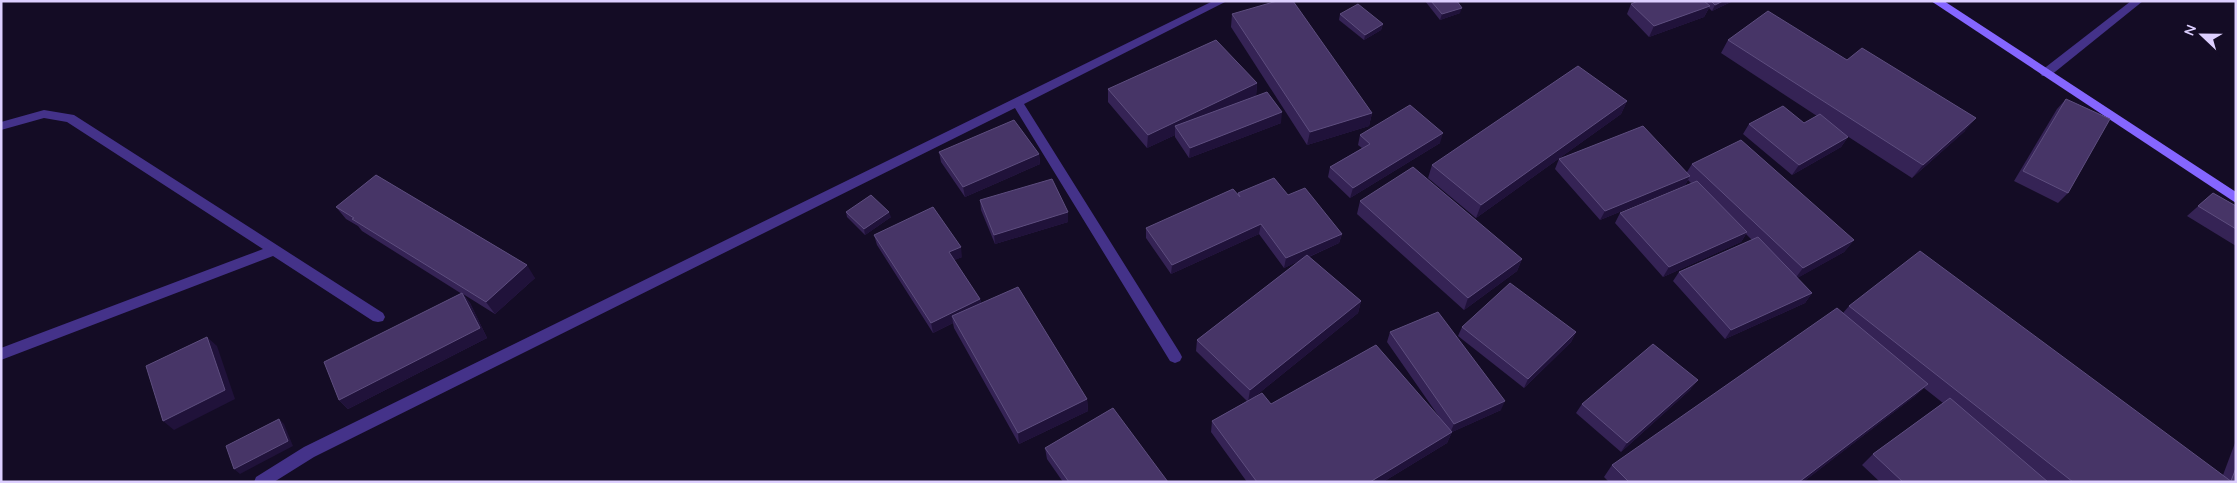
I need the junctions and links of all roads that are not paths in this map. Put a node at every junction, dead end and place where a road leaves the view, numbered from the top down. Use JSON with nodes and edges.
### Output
{"nodes":[{"id":1,"x":1222,"y":1,"type":"edge"},
{"id":2,"x":1936,"y":1,"type":"edge"},
{"id":3,"x":2138,"y":1,"type":"edge"},
{"id":4,"x":2046,"y":73,"type":"junction"},
{"id":5,"x":1017,"y":103,"type":"junction"},
{"id":6,"x":1,"y":126,"type":"edge"},
{"id":7,"x":2236,"y":198,"type":"edge"},
{"id":8,"x":275,"y":250,"type":"junction"},
{"id":9,"x":378,"y":317,"type":"dead end"},
{"id":10,"x":1,"y":354,"type":"edge"},
{"id":11,"x":1174,"y":357,"type":"dead end"},
{"id":12,"x":261,"y":482,"type":"edge"}],
"edges":[{"from":1,"to":5,"type":"street"},
{"from":2,"to":4,"type":"street"},
{"from":3,"to":4,"type":"street"},
{"from":4,"to":7,"type":"street"},
{"from":5,"to":11,"type":"street"},
{"from":5,"to":12,"type":"street"},
{"from":6,"to":8,"type":"street"},
{"from":8,"to":9,"type":"street"},
{"from":8,"to":10,"type":"street"}]}
